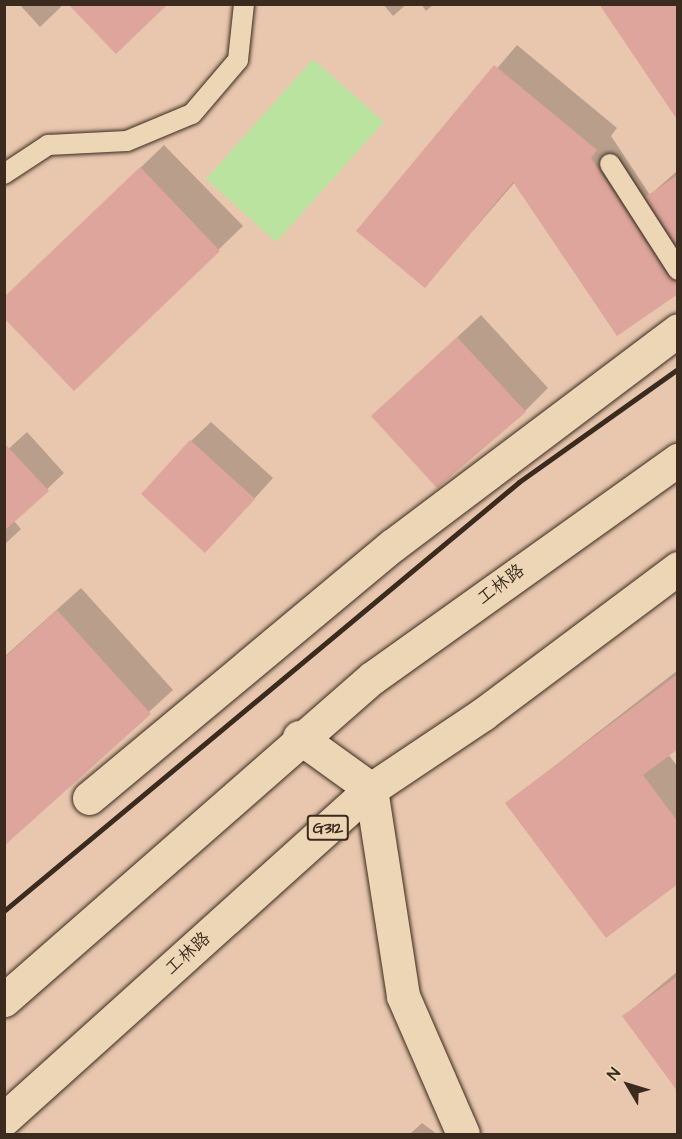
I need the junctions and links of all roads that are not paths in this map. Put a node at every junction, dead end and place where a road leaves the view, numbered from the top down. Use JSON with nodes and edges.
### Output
{"nodes":[{"id":1,"x":244,"y":4,"type":"edge"},
{"id":2,"x":610,"y":164,"type":"dead end"},
{"id":3,"x":4,"y":174,"type":"edge"},
{"id":4,"x":678,"y":270,"type":"edge"},
{"id":5,"x":678,"y":330,"type":"edge"},
{"id":6,"x":678,"y":460,"type":"edge"},
{"id":7,"x":678,"y":568,"type":"edge"},
{"id":8,"x":299,"y":737,"type":"junction"},
{"id":9,"x":371,"y":789,"type":"junction"},
{"id":10,"x":89,"y":798,"type":"dead end"},
{"id":11,"x":4,"y":1000,"type":"edge"},
{"id":12,"x":4,"y":1119,"type":"edge"},
{"id":13,"x":464,"y":1134,"type":"edge"}],
"edges":[{"from":1,"to":3,"type":"lane"},
{"from":2,"to":4,"type":"lane"},
{"from":5,"to":10,"type":"main road"},
{"from":6,"to":8,"type":"main road","name":"工林路"},
{"from":7,"to":9,"type":"main road","name":"工林路","number":"G312"},
{"from":8,"to":9,"type":"main road"},
{"from":8,"to":11,"type":"main road","name":"工林路"},
{"from":9,"to":12,"type":"main road","name":"工林路","number":"G312"},
{"from":9,"to":13,"type":"main road"}]}
